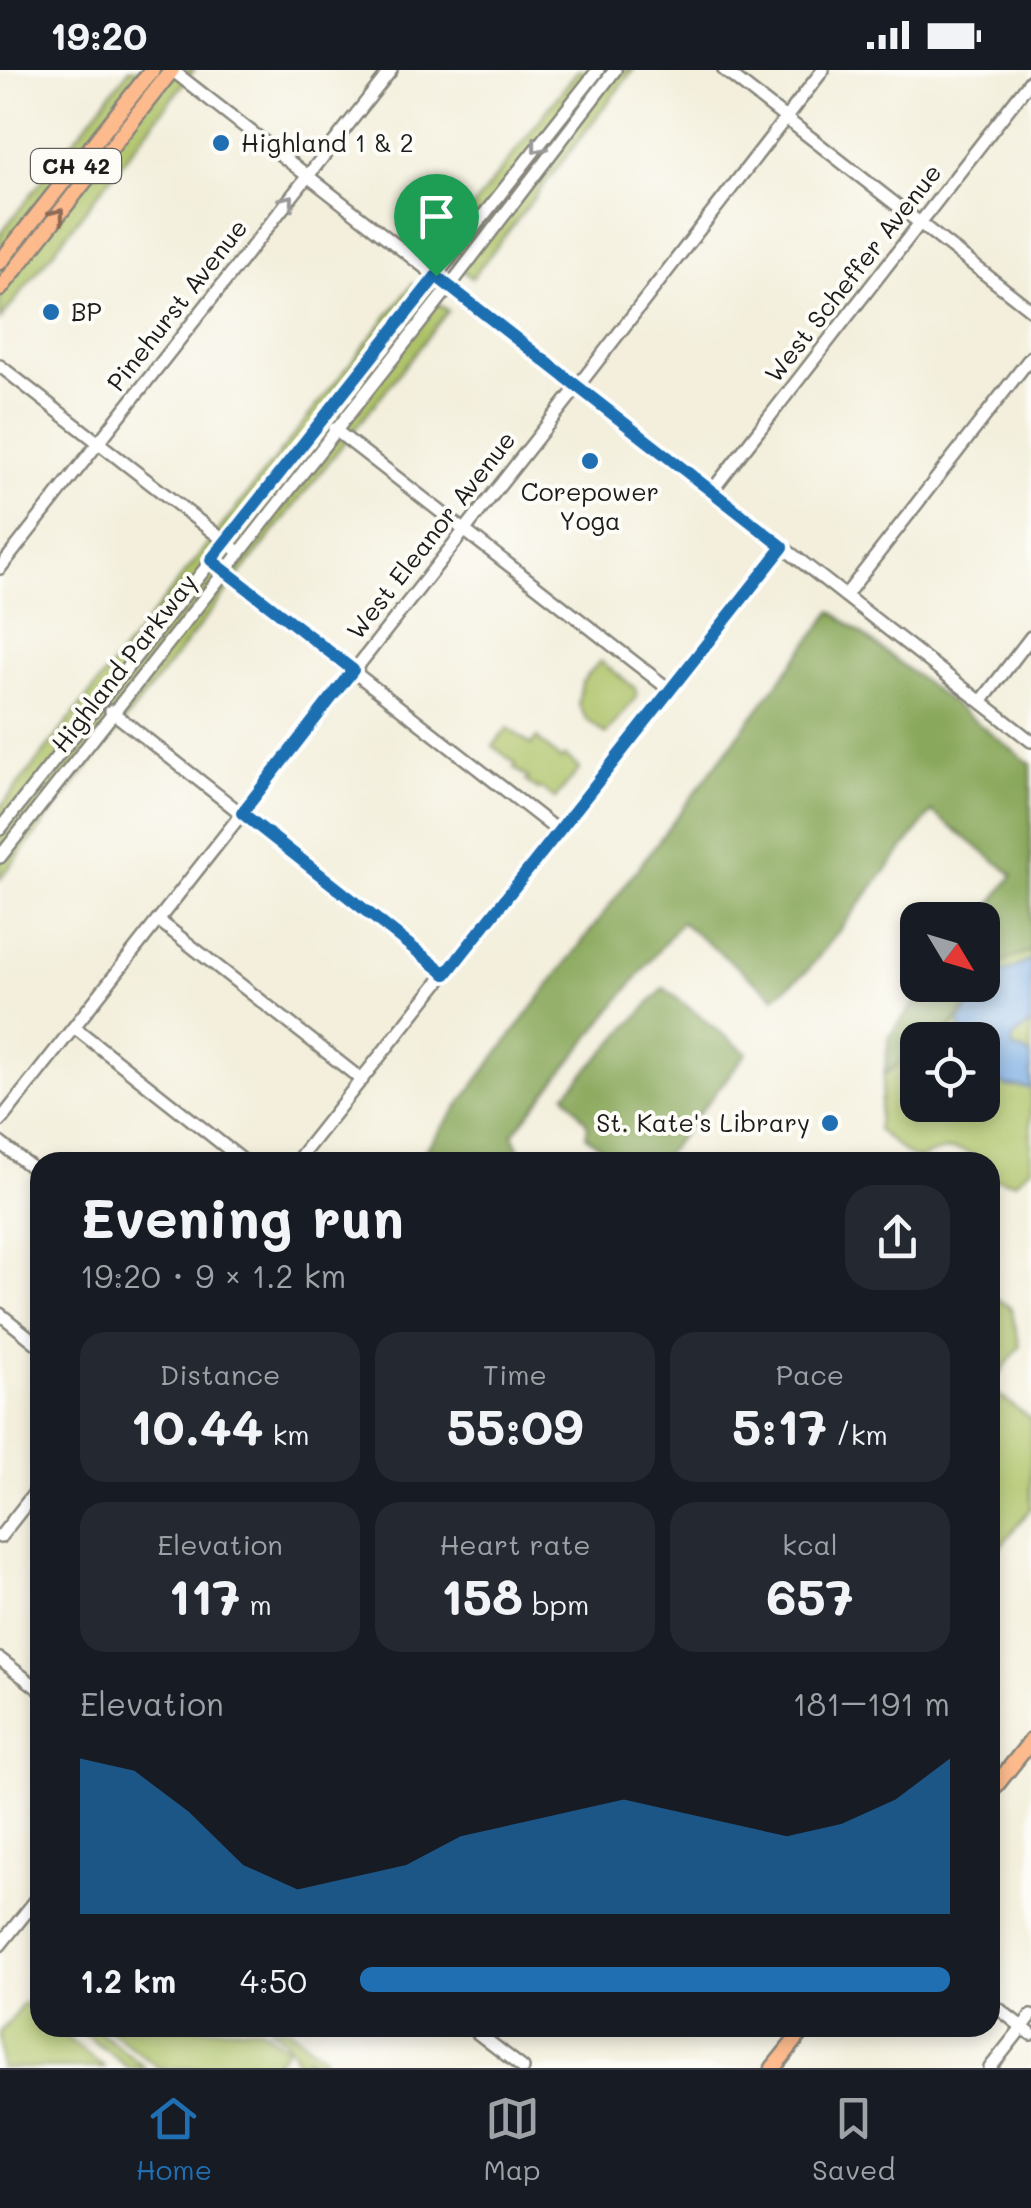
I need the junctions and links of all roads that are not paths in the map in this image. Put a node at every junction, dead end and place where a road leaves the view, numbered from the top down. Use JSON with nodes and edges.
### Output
{"nodes":[{"id":1,"x":152,"y":70,"type":"edge"},
{"id":2,"x":172,"y":70,"type":"edge"},
{"id":3,"x":391,"y":70,"type":"edge"},
{"id":4,"x":598,"y":70,"type":"edge"},
{"id":5,"x":615,"y":70,"type":"edge"},
{"id":6,"x":724,"y":70,"type":"edge"},
{"id":7,"x":823,"y":70,"type":"edge"},
{"id":8,"x":1031,"y":80,"type":"edge"},
{"id":9,"x":785,"y":118,"type":"junction"},
{"id":10,"x":308,"y":176,"type":"junction"},
{"id":11,"x":920,"y":224,"type":"junction"},
{"id":12,"x":0,"y":262,"type":"edge"},
{"id":13,"x":436,"y":276,"type":"junction"},
{"id":14,"x":450,"y":287,"type":"junction"},
{"id":15,"x":0,"y":290,"type":"edge"},
{"id":16,"x":1031,"y":310,"type":"edge"},
{"id":17,"x":1031,"y":357,"type":"edge"},
{"id":18,"x":0,"y":366,"type":"edge"},
{"id":19,"x":578,"y":386,"type":"junction"},
{"id":20,"x":324,"y":420,"type":"junction"},
{"id":21,"x":336,"y":430,"type":"junction"},
{"id":22,"x":98,"y":442,"type":"junction"},
{"id":23,"x":711,"y":492,"type":"junction"},
{"id":24,"x":464,"y":530,"type":"junction"},
{"id":25,"x":226,"y":542,"type":"junction"},
{"id":26,"x":783,"y":547,"type":"junction"},
{"id":27,"x":240,"y":553,"type":"junction"},
{"id":28,"x":211,"y":560,"type":"junction"},
{"id":29,"x":0,"y":568,"type":"edge"},
{"id":30,"x":225,"y":571,"type":"junction"},
{"id":31,"x":845,"y":596,"type":"junction"},
{"id":32,"x":1031,"y":637,"type":"edge"},
{"id":33,"x":353,"y":670,"type":"junction"},
{"id":34,"x":670,"y":690,"type":"junction"},
{"id":35,"x":99,"y":702,"type":"junction"},
{"id":36,"x":981,"y":702,"type":"junction"},
{"id":37,"x":114,"y":713,"type":"junction"},
{"id":38,"x":1031,"y":741,"type":"edge"},
{"id":39,"x":242,"y":813,"type":"junction"},
{"id":40,"x":0,"y":829,"type":"edge"},
{"id":41,"x":558,"y":831,"type":"junction"},
{"id":42,"x":0,"y":857,"type":"edge"},
{"id":43,"x":158,"y":920,"type":"junction"},
{"id":44,"x":446,"y":974,"type":"junction"},
{"id":45,"x":74,"y":1027,"type":"junction"},
{"id":46,"x":362,"y":1080,"type":"junction"},
{"id":47,"x":0,"y":1121,"type":"edge"},
{"id":48,"x":0,"y":1142,"type":"edge"},
{"id":49,"x":232,"y":1152,"type":"edge"},
{"id":50,"x":304,"y":1152,"type":"edge"},
{"id":51,"x":30,"y":1166,"type":"edge"},
{"id":52,"x":0,"y":1314,"type":"edge"},
{"id":53,"x":30,"y":1338,"type":"edge"},
{"id":54,"x":30,"y":1499,"type":"edge"},
{"id":55,"x":0,"y":1537,"type":"edge"},
{"id":56,"x":2,"y":1664,"type":"edge"},
{"id":57,"x":30,"y":1683,"type":"edge"},
{"id":58,"x":1031,"y":1741,"type":"edge"},
{"id":59,"x":1000,"y":1780,"type":"edge"},
{"id":60,"x":30,"y":1908,"type":"edge"},
{"id":61,"x":0,"y":1945,"type":"edge"},
{"id":62,"x":1000,"y":2010,"type":"edge"},
{"id":63,"x":1031,"y":2016,"type":"edge"},
{"id":64,"x":1027,"y":2031,"type":"edge"},
{"id":65,"x":483,"y":2037,"type":"edge"},
{"id":66,"x":798,"y":2037,"type":"edge"},
{"id":67,"x":523,"y":2068,"type":"edge"},
{"id":68,"x":773,"y":2068,"type":"edge"},
{"id":69,"x":990,"y":2068,"type":"edge"}],
"edges":[{"from":1,"to":12,"type":"main road","number":"CH 42"},
{"from":2,"to":10,"type":"street"},
{"from":15,"to":2,"type":"main road","number":"CH 42","one_way":true},
{"from":3,"to":10,"type":"street","name":"Pinehurst Avenue"},
{"from":4,"to":13,"type":"street","name":"Highland Parkway","one_way":true},
{"from":5,"to":14,"type":"street","name":"Highland Parkway"},
{"from":6,"to":9,"type":"street"},
{"from":7,"to":9,"type":"street","name":"West Eleanor Avenue"},
{"from":8,"to":11,"type":"street","name":"West Scheffer Avenue"},
{"from":9,"to":11,"type":"street"},
{"from":9,"to":19,"type":"street","name":"West Eleanor Avenue"},
{"from":10,"to":13,"type":"street"},
{"from":22,"to":10,"type":"street","name":"Pinehurst Avenue","one_way":true},
{"from":11,"to":16,"type":"street"},
{"from":11,"to":23,"type":"street","name":"West Scheffer Avenue"},
{"from":13,"to":14,"type":"street"},
{"from":13,"to":20,"type":"street","name":"Highland Parkway"},
{"from":14,"to":19,"type":"street"},
{"from":14,"to":21,"type":"street","name":"Highland Parkway"},
{"from":17,"to":31,"type":"street"},
{"from":18,"to":22,"type":"street"},
{"from":19,"to":23,"type":"street"},
{"from":19,"to":24,"type":"street","name":"West Eleanor Avenue"},
{"from":20,"to":21,"type":"street"},
{"from":20,"to":25,"type":"street","name":"Highland Parkway"},
{"from":21,"to":24,"type":"street"},
{"from":21,"to":27,"type":"street","name":"Highland Parkway"},
{"from":22,"to":25,"type":"street"},
{"from":22,"to":29,"type":"street","name":"Pinehurst Avenue"},
{"from":23,"to":26,"type":"street"},
{"from":24,"to":33,"type":"street","name":"West Eleanor Avenue"},
{"from":24,"to":34,"type":"street"},
{"from":25,"to":27,"type":"street"},
{"from":25,"to":28,"type":"street","name":"Highland Parkway"},
{"from":26,"to":31,"type":"street"},
{"from":26,"to":34,"type":"street"},
{"from":27,"to":30,"type":"street","name":"Highland Parkway"},
{"from":28,"to":30,"type":"street"},
{"from":28,"to":35,"type":"street","name":"Highland Parkway"},
{"from":30,"to":33,"type":"street"},
{"from":30,"to":37,"type":"street","name":"Highland Parkway"},
{"from":31,"to":36,"type":"street"},
{"from":32,"to":36,"type":"street"},
{"from":33,"to":39,"type":"street","name":"West Eleanor Avenue"},
{"from":33,"to":41,"type":"street"},
{"from":34,"to":41,"type":"street"},
{"from":35,"to":37,"type":"street"},
{"from":35,"to":40,"type":"street","name":"Highland Parkway"},
{"from":36,"to":38,"type":"street"},
{"from":37,"to":39,"type":"street"},
{"from":37,"to":42,"type":"street","name":"Highland Parkway"},
{"from":39,"to":43,"type":"street","name":"West Eleanor Avenue"},
{"from":39,"to":44,"type":"street"},
{"from":41,"to":44,"type":"street"},
{"from":43,"to":45,"type":"street","name":"West Eleanor Avenue"},
{"from":43,"to":46,"type":"street"},
{"from":44,"to":46,"type":"street"},
{"from":45,"to":47,"type":"street","name":"West Eleanor Avenue"},
{"from":45,"to":49,"type":"street"},
{"from":46,"to":50,"type":"street"},
{"from":48,"to":51,"type":"street"},
{"from":52,"to":53,"type":"street"},
{"from":54,"to":55,"type":"street"},
{"from":56,"to":57,"type":"street"},
{"from":58,"to":59,"type":"main road"},
{"from":60,"to":61,"type":"street"},
{"from":62,"to":64,"type":"street"},
{"from":63,"to":64,"type":"street"},
{"from":64,"to":69,"type":"street"},
{"from":65,"to":67,"type":"street"},
{"from":66,"to":68,"type":"main road"}]}
